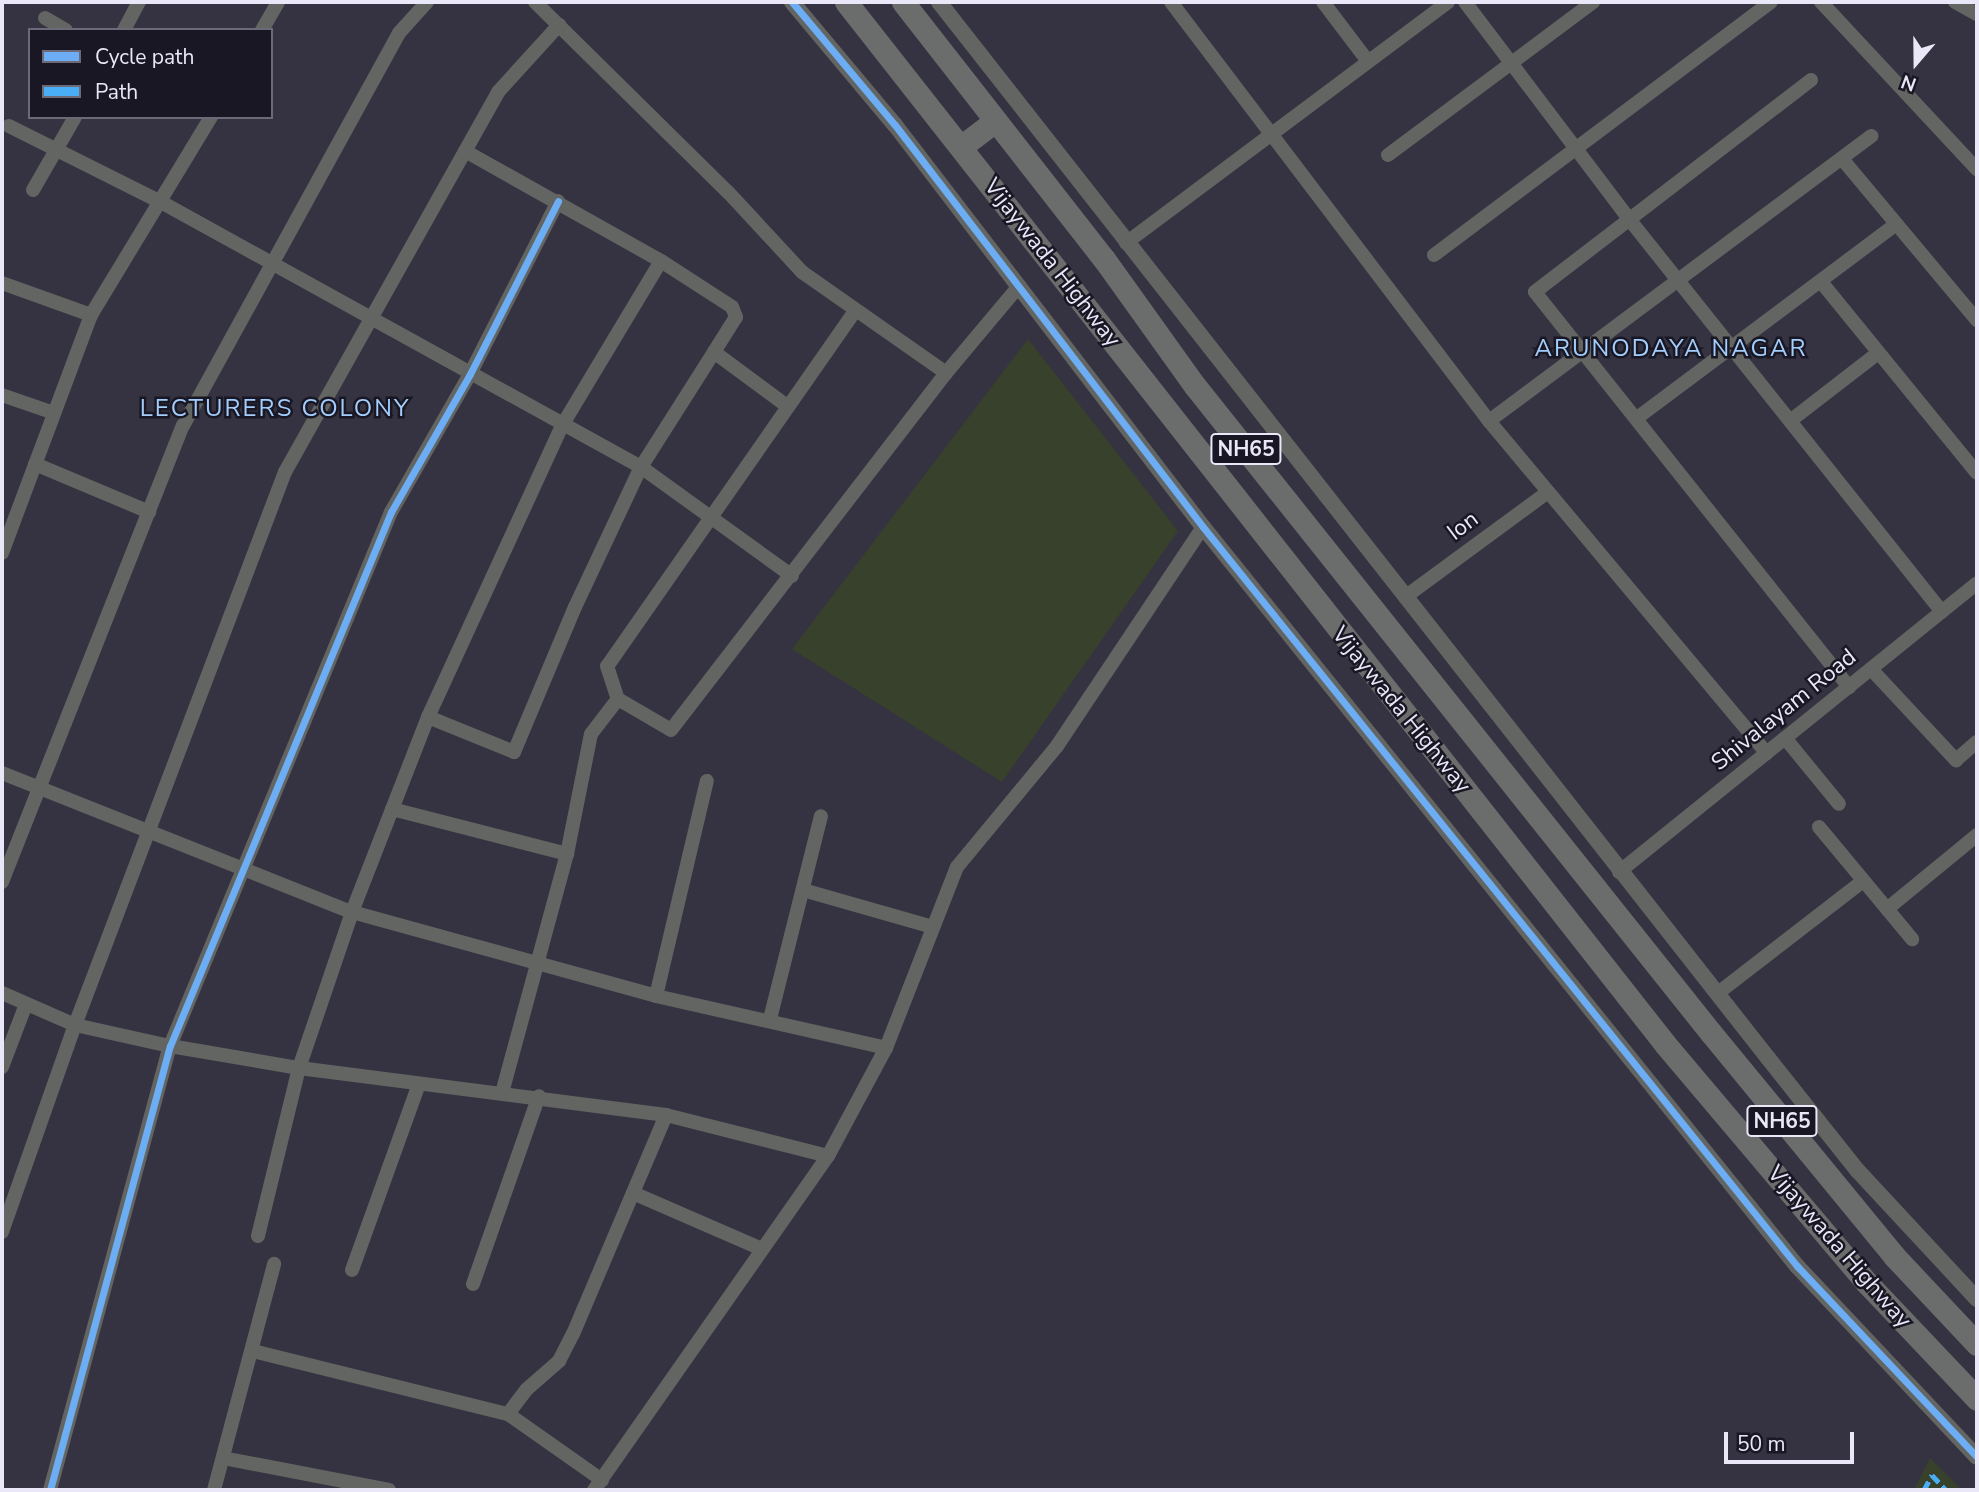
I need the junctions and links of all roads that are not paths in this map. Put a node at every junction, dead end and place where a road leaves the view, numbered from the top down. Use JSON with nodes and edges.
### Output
{"nodes":[{"id":1,"x":139,"y":2,"type":"edge"},
{"id":2,"x":278,"y":2,"type":"edge"},
{"id":3,"x":427,"y":2,"type":"edge"},
{"id":4,"x":535,"y":2,"type":"edge"},
{"id":5,"x":792,"y":2,"type":"edge"},
{"id":6,"x":846,"y":2,"type":"edge"},
{"id":7,"x":903,"y":2,"type":"edge"},
{"id":8,"x":1171,"y":2,"type":"edge"},
{"id":9,"x":1323,"y":2,"type":"edge"},
{"id":10,"x":1448,"y":2,"type":"edge"},
{"id":11,"x":1465,"y":2,"type":"edge"},
{"id":12,"x":1593,"y":2,"type":"edge"},
{"id":13,"x":1771,"y":2,"type":"edge"},
{"id":14,"x":1821,"y":2,"type":"edge"},
{"id":15,"x":1955,"y":2,"type":"edge"},
{"id":16,"x":945,"y":4,"type":"edge"},
{"id":17,"x":1977,"y":14,"type":"edge"},
{"id":18,"x":45,"y":18,"type":"dead end"},
{"id":19,"x":559,"y":25,"type":"junction"},
{"id":20,"x":62,"y":28,"type":"edge"},
{"id":21,"x":125,"y":28,"type":"edge"},
{"id":22,"x":263,"y":28,"type":"edge"},
{"id":23,"x":1367,"y":60,"type":"junction"},
{"id":24,"x":1512,"y":64,"type":"junction"},
{"id":25,"x":1811,"y":80,"type":"dead end"},
{"id":26,"x":74,"y":119,"type":"edge"},
{"id":27,"x":210,"y":119,"type":"edge"},
{"id":28,"x":995,"y":121,"type":"junction"},
{"id":29,"x":9,"y":126,"type":"dead end"},
{"id":30,"x":1273,"y":131,"type":"junction"},
{"id":31,"x":1871,"y":136,"type":"dead end"},
{"id":32,"x":962,"y":146,"type":"junction"},
{"id":33,"x":1576,"y":148,"type":"junction"},
{"id":34,"x":465,"y":151,"type":"junction"},
{"id":35,"x":56,"y":152,"type":"junction"},
{"id":36,"x":1388,"y":155,"type":"dead end"},
{"id":37,"x":1843,"y":160,"type":"junction"},
{"id":38,"x":1977,"y":169,"type":"edge"},
{"id":39,"x":33,"y":190,"type":"dead end"},
{"id":40,"x":558,"y":201,"type":"junction"},
{"id":41,"x":161,"y":202,"type":"junction"},
{"id":42,"x":1629,"y":219,"type":"junction"},
{"id":43,"x":1896,"y":224,"type":"junction"},
{"id":44,"x":1126,"y":243,"type":"junction"},
{"id":45,"x":1434,"y":255,"type":"dead end"},
{"id":46,"x":661,"y":261,"type":"junction"},
{"id":47,"x":275,"y":266,"type":"junction"},
{"id":48,"x":1679,"y":282,"type":"junction"},
{"id":49,"x":1822,"y":283,"type":"junction"},
{"id":50,"x":2,"y":284,"type":"edge"},
{"id":51,"x":1019,"y":286,"type":"junction"},
{"id":52,"x":855,"y":311,"type":"junction"},
{"id":53,"x":91,"y":314,"type":"junction"},
{"id":54,"x":1977,"y":320,"type":"edge"},
{"id":55,"x":373,"y":321,"type":"junction"},
{"id":56,"x":1734,"y":350,"type":"junction"},
{"id":57,"x":714,"y":352,"type":"junction"},
{"id":58,"x":1584,"y":352,"type":"junction"},
{"id":59,"x":1878,"y":353,"type":"junction"},
{"id":60,"x":946,"y":373,"type":"junction"},
{"id":61,"x":470,"y":374,"type":"junction"},
{"id":62,"x":2,"y":395,"type":"edge"},
{"id":63,"x":787,"y":406,"type":"junction"},
{"id":64,"x":54,"y":413,"type":"junction"},
{"id":65,"x":1637,"y":418,"type":"junction"},
{"id":66,"x":1489,"y":421,"type":"junction"},
{"id":67,"x":1790,"y":421,"type":"junction"},
{"id":68,"x":563,"y":424,"type":"junction"},
{"id":69,"x":35,"y":464,"type":"junction"},
{"id":70,"x":641,"y":467,"type":"junction"},
{"id":71,"x":1977,"y":473,"type":"edge"},
{"id":72,"x":1548,"y":492,"type":"junction"},
{"id":73,"x":149,"y":512,"type":"junction"},
{"id":74,"x":710,"y":518,"type":"junction"},
{"id":75,"x":6,"y":527,"type":"edge"},
{"id":76,"x":1203,"y":527,"type":"junction"},
{"id":77,"x":2,"y":553,"type":"edge"},
{"id":78,"x":792,"y":576,"type":"junction"},
{"id":79,"x":1977,"y":583,"type":"edge"},
{"id":80,"x":1405,"y":597,"type":"junction"},
{"id":81,"x":1942,"y":612,"type":"junction"},
{"id":82,"x":1871,"y":669,"type":"junction"},
{"id":83,"x":1849,"y":687,"type":"junction"},
{"id":84,"x":618,"y":699,"type":"junction"},
{"id":85,"x":428,"y":717,"type":"junction"},
{"id":86,"x":1785,"y":738,"type":"junction"},
{"id":87,"x":1977,"y":742,"type":"edge"},
{"id":88,"x":1767,"y":753,"type":"junction"},
{"id":89,"x":2,"y":773,"type":"edge"},
{"id":90,"x":707,"y":781,"type":"dead end"},
{"id":91,"x":39,"y":788,"type":"junction"},
{"id":92,"x":1839,"y":804,"type":"dead end"},
{"id":93,"x":392,"y":809,"type":"junction"},
{"id":94,"x":821,"y":816,"type":"dead end"},
{"id":95,"x":1819,"y":827,"type":"dead end"},
{"id":96,"x":149,"y":832,"type":"junction"},
{"id":97,"x":1977,"y":835,"type":"edge"},
{"id":98,"x":567,"y":854,"type":"junction"},
{"id":99,"x":247,"y":870,"type":"junction"},
{"id":100,"x":1619,"y":872,"type":"junction"},
{"id":101,"x":1863,"y":881,"type":"junction"},
{"id":102,"x":2,"y":883,"type":"edge"},
{"id":103,"x":803,"y":890,"type":"junction"},
{"id":104,"x":1887,"y":909,"type":"junction"},
{"id":105,"x":352,"y":912,"type":"junction"},
{"id":106,"x":933,"y":927,"type":"junction"},
{"id":107,"x":1912,"y":939,"type":"dead end"},
{"id":108,"x":539,"y":963,"type":"junction"},
{"id":109,"x":2,"y":993,"type":"edge"},
{"id":110,"x":1718,"y":993,"type":"junction"},
{"id":111,"x":656,"y":996,"type":"junction"},
{"id":112,"x":26,"y":1003,"type":"junction"},
{"id":113,"x":770,"y":1019,"type":"junction"},
{"id":114,"x":75,"y":1025,"type":"junction"},
{"id":115,"x":170,"y":1046,"type":"junction"},
{"id":116,"x":886,"y":1048,"type":"junction"},
{"id":117,"x":2,"y":1067,"type":"edge"},
{"id":118,"x":299,"y":1068,"type":"junction"},
{"id":119,"x":419,"y":1084,"type":"junction"},
{"id":120,"x":502,"y":1093,"type":"junction"},
{"id":121,"x":539,"y":1097,"type":"junction"},
{"id":122,"x":666,"y":1115,"type":"junction"},
{"id":123,"x":828,"y":1156,"type":"junction"},
{"id":124,"x":633,"y":1193,"type":"junction"},
{"id":125,"x":2,"y":1232,"type":"edge"},
{"id":126,"x":258,"y":1236,"type":"dead end"},
{"id":127,"x":762,"y":1249,"type":"junction"},
{"id":128,"x":274,"y":1264,"type":"dead end"},
{"id":129,"x":352,"y":1270,"type":"dead end"},
{"id":130,"x":473,"y":1284,"type":"dead end"},
{"id":131,"x":1977,"y":1299,"type":"edge"},
{"id":132,"x":1977,"y":1344,"type":"edge"},
{"id":133,"x":253,"y":1351,"type":"junction"},
{"id":134,"x":1977,"y":1399,"type":"edge"},
{"id":135,"x":508,"y":1415,"type":"junction"},
{"id":136,"x":1977,"y":1457,"type":"edge"},
{"id":137,"x":223,"y":1458,"type":"junction"},
{"id":138,"x":598,"y":1485,"type":"edge"},
{"id":139,"x":50,"y":1490,"type":"edge"},
{"id":140,"x":214,"y":1490,"type":"edge"},
{"id":141,"x":389,"y":1490,"type":"edge"}],
"edges":[{"from":1,"to":21,"type":"street"},
{"from":2,"to":22,"type":"street"},
{"from":3,"to":47,"type":"street"},
{"from":4,"to":19,"type":"street"},
{"from":5,"to":51,"type":"street"},
{"from":6,"to":32,"type":"highway","name":"Vijaywada Highway","number":"NH65"},
{"from":7,"to":28,"type":"highway","name":"Vijaywada Highway","number":"NH65"},
{"from":8,"to":30,"type":"street"},
{"from":9,"to":23,"type":"street"},
{"from":10,"to":23,"type":"street"},
{"from":11,"to":24,"type":"street"},
{"from":12,"to":24,"type":"street"},
{"from":13,"to":33,"type":"street"},
{"from":14,"to":38,"type":"street"},
{"from":15,"to":17,"type":"street"},
{"from":16,"to":44,"type":"street"},
{"from":18,"to":20,"type":"street"},
{"from":19,"to":34,"type":"street"},
{"from":19,"to":52,"type":"street"},
{"from":23,"to":30,"type":"street"},
{"from":24,"to":33,"type":"street"},
{"from":24,"to":36,"type":"street"},
{"from":25,"to":42,"type":"street"},
{"from":26,"to":35,"type":"street"},
{"from":27,"to":41,"type":"street"},
{"from":28,"to":32,"type":"highway"},
{"from":28,"to":132,"type":"highway","name":"Vijaywada Highway","number":"NH65"},
{"from":29,"to":35,"type":"street"},
{"from":30,"to":44,"type":"street"},
{"from":30,"to":66,"type":"street"},
{"from":31,"to":37,"type":"street"},
{"from":32,"to":134,"type":"highway","name":"Vijaywada Highway","number":"NH65"},
{"from":33,"to":42,"type":"street"},
{"from":33,"to":45,"type":"street"},
{"from":34,"to":40,"type":"street"},
{"from":34,"to":55,"type":"street"},
{"from":35,"to":39,"type":"street"},
{"from":35,"to":41,"type":"street"},
{"from":37,"to":43,"type":"street"},
{"from":37,"to":48,"type":"street"},
{"from":40,"to":46,"type":"street"},
{"from":40,"to":61,"type":"street"},
{"from":41,"to":47,"type":"street"},
{"from":41,"to":53,"type":"street"},
{"from":42,"to":48,"type":"street"},
{"from":42,"to":58,"type":"street"},
{"from":43,"to":49,"type":"street"},
{"from":43,"to":54,"type":"street"},
{"from":44,"to":80,"type":"street"},
{"from":46,"to":57,"type":"street"},
{"from":46,"to":68,"type":"street"},
{"from":47,"to":55,"type":"street"},
{"from":47,"to":73,"type":"street"},
{"from":48,"to":56,"type":"street"},
{"from":48,"to":58,"type":"street"},
{"from":49,"to":56,"type":"street"},
{"from":49,"to":59,"type":"street"},
{"from":50,"to":53,"type":"street"},
{"from":51,"to":60,"type":"street"},
{"from":51,"to":76,"type":"street"},
{"from":52,"to":60,"type":"street"},
{"from":52,"to":63,"type":"street"},
{"from":53,"to":64,"type":"street"},
{"from":55,"to":61,"type":"street"},
{"from":55,"to":96,"type":"street"},
{"from":56,"to":65,"type":"street"},
{"from":56,"to":67,"type":"street"},
{"from":57,"to":63,"type":"street"},
{"from":57,"to":70,"type":"street"},
{"from":58,"to":65,"type":"street"},
{"from":58,"to":66,"type":"street"},
{"from":59,"to":67,"type":"street"},
{"from":59,"to":71,"type":"street"},
{"from":60,"to":78,"type":"street"},
{"from":61,"to":68,"type":"street"},
{"from":61,"to":99,"type":"street"},
{"from":62,"to":64,"type":"street"},
{"from":63,"to":74,"type":"street"},
{"from":64,"to":69,"type":"street"},
{"from":65,"to":83,"type":"street"},
{"from":66,"to":72,"type":"street"},
{"from":67,"to":81,"type":"street"},
{"from":68,"to":70,"type":"street"},
{"from":68,"to":85,"type":"street"},
{"from":69,"to":73,"type":"street"},
{"from":69,"to":75,"type":"street"},
{"from":70,"to":74,"type":"street"},
{"from":70,"to":85,"type":"street"},
{"from":72,"to":80,"type":"street","name":"Ion"},
{"from":72,"to":88,"type":"street"},
{"from":73,"to":91,"type":"street"},
{"from":74,"to":78,"type":"street"},
{"from":74,"to":84,"type":"street"},
{"from":75,"to":77,"type":"street"},
{"from":76,"to":106,"type":"street"},
{"from":76,"to":136,"type":"street"},
{"from":78,"to":84,"type":"street"},
{"from":79,"to":81,"type":"street","name":"Shivalayam Road"},
{"from":80,"to":100,"type":"street"},
{"from":81,"to":82,"type":"street","name":"Shivalayam Road"},
{"from":82,"to":83,"type":"street","name":"Shivalayam Road"},
{"from":82,"to":87,"type":"street"},
{"from":83,"to":86,"type":"street","name":"Shivalayam Road"},
{"from":84,"to":98,"type":"street"},
{"from":85,"to":93,"type":"street"},
{"from":86,"to":88,"type":"street","name":"Shivalayam Road"},
{"from":86,"to":92,"type":"street"},
{"from":88,"to":100,"type":"street","name":"Shivalayam Road"},
{"from":89,"to":91,"type":"street"},
{"from":90,"to":111,"type":"street"},
{"from":91,"to":96,"type":"street"},
{"from":91,"to":102,"type":"street"},
{"from":93,"to":98,"type":"street"},
{"from":93,"to":105,"type":"street"},
{"from":94,"to":103,"type":"street"},
{"from":95,"to":101,"type":"street"},
{"from":96,"to":99,"type":"street"},
{"from":96,"to":114,"type":"street"},
{"from":97,"to":104,"type":"street"},
{"from":98,"to":108,"type":"street"},
{"from":99,"to":105,"type":"street"},
{"from":99,"to":115,"type":"street"},
{"from":100,"to":110,"type":"street"},
{"from":101,"to":104,"type":"street"},
{"from":101,"to":110,"type":"street"},
{"from":103,"to":106,"type":"street"},
{"from":103,"to":113,"type":"street"},
{"from":104,"to":107,"type":"street"},
{"from":105,"to":108,"type":"street"},
{"from":105,"to":118,"type":"street"},
{"from":106,"to":116,"type":"street"},
{"from":108,"to":111,"type":"street"},
{"from":108,"to":120,"type":"street"},
{"from":109,"to":112,"type":"street"},
{"from":110,"to":131,"type":"street"},
{"from":111,"to":113,"type":"street"},
{"from":112,"to":114,"type":"street"},
{"from":112,"to":117,"type":"street"},
{"from":113,"to":116,"type":"street"},
{"from":114,"to":115,"type":"street"},
{"from":114,"to":125,"type":"street"},
{"from":115,"to":118,"type":"street"},
{"from":115,"to":139,"type":"street"},
{"from":116,"to":123,"type":"street"},
{"from":118,"to":119,"type":"street"},
{"from":118,"to":126,"type":"street"},
{"from":119,"to":120,"type":"street"},
{"from":119,"to":129,"type":"street"},
{"from":120,"to":121,"type":"street"},
{"from":121,"to":122,"type":"street"},
{"from":121,"to":130,"type":"street"},
{"from":122,"to":123,"type":"street"},
{"from":122,"to":124,"type":"street"},
{"from":123,"to":127,"type":"street"},
{"from":124,"to":127,"type":"street"},
{"from":124,"to":135,"type":"street"},
{"from":127,"to":138,"type":"street"},
{"from":128,"to":133,"type":"street"},
{"from":133,"to":135,"type":"street"},
{"from":133,"to":137,"type":"street"},
{"from":135,"to":138,"type":"street"},
{"from":137,"to":140,"type":"street"},
{"from":137,"to":141,"type":"street"}]}
